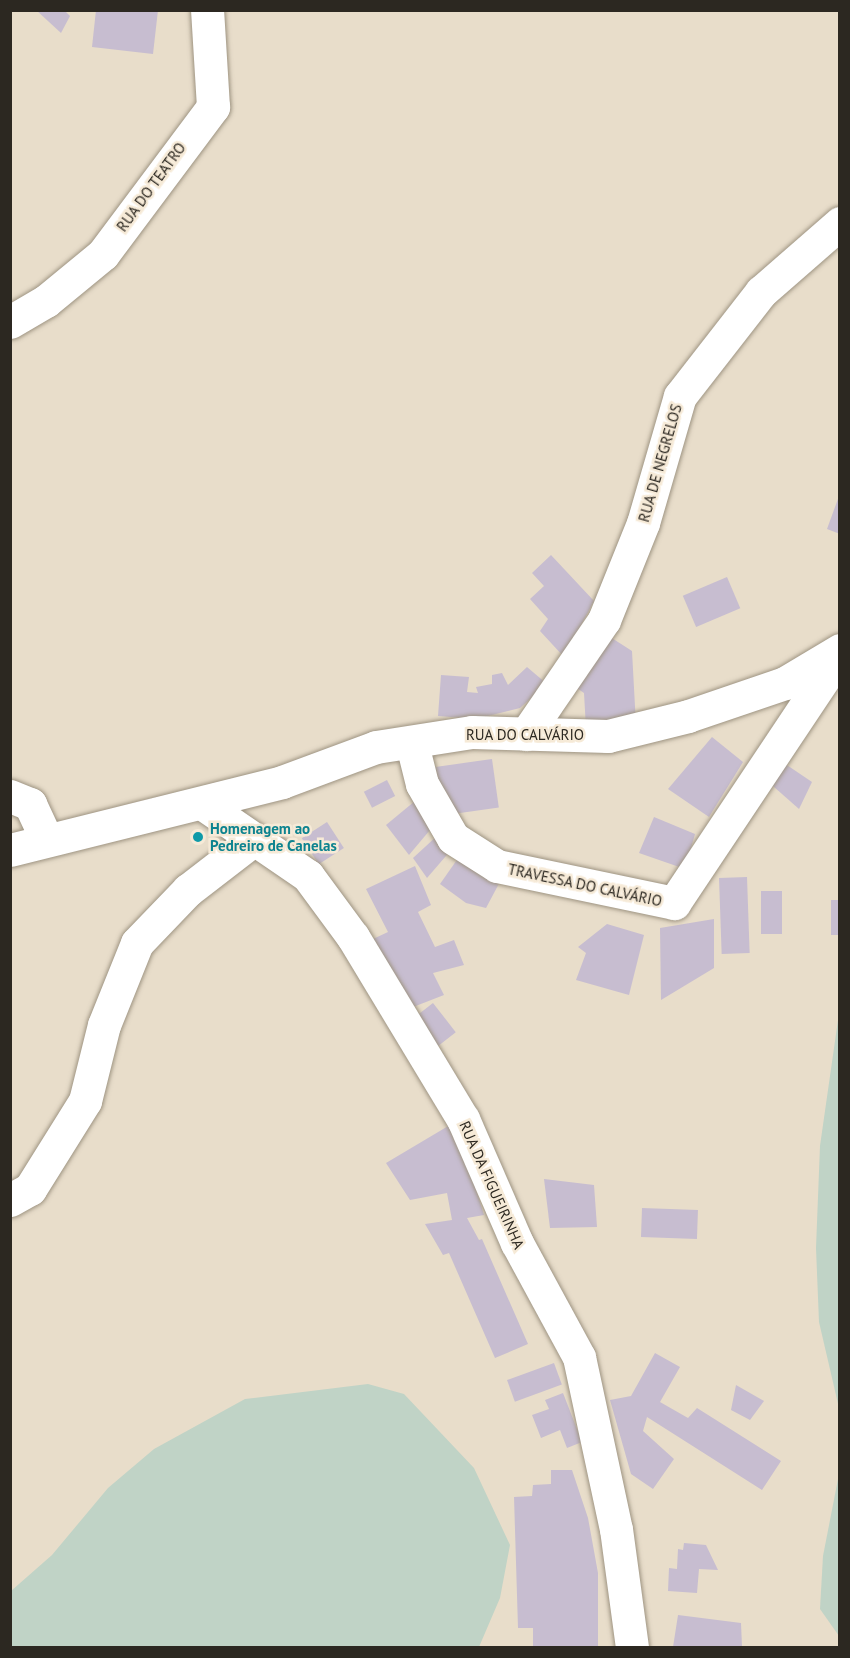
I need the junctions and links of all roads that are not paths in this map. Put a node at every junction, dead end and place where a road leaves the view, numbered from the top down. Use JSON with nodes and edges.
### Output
{"nodes":[{"id":1,"x":207,"y":10,"type":"edge"},
{"id":2,"x":840,"y":223,"type":"edge"},
{"id":3,"x":10,"y":322,"type":"edge"},
{"id":4,"x":840,"y":652,"type":"edge"},
{"id":5,"x":526,"y":734,"type":"junction"},
{"id":6,"x":412,"y":744,"type":"junction"},
{"id":7,"x":10,"y":796,"type":"edge"},
{"id":8,"x":203,"y":804,"type":"junction"},
{"id":9,"x":46,"y":838,"type":"junction"},
{"id":10,"x":253,"y":840,"type":"junction"},
{"id":11,"x":10,"y":850,"type":"edge"},
{"id":12,"x":10,"y":1200,"type":"edge"},
{"id":13,"x":632,"y":1647,"type":"edge"}],
"edges":[{"from":1,"to":3,"type":"street","name":"RUA DO TEATRO"},
{"from":2,"to":5,"type":"street","name":"RUA DE NEGRELOS"},
{"from":4,"to":5,"type":"street","name":"RUA DO CALVÁRIO"},
{"from":4,"to":6,"type":"street","name":"TRAVESSA DO CALVÁRIO"},
{"from":5,"to":6,"type":"street","name":"RUA DO CALVÁRIO"},
{"from":6,"to":8,"type":"street","name":"RUA DO CALVÁRIO"},
{"from":7,"to":9,"type":"street"},
{"from":8,"to":9,"type":"street","name":"RUA DO CALVÁRIO"},
{"from":8,"to":10,"type":"street","name":"RUA DA FIGUEIRINHA"},
{"from":9,"to":11,"type":"street","name":"RUA DO CALVÁRIO"},
{"from":10,"to":12,"type":"street"},
{"from":10,"to":13,"type":"street","name":"RUA DA FIGUEIRINHA"}]}
